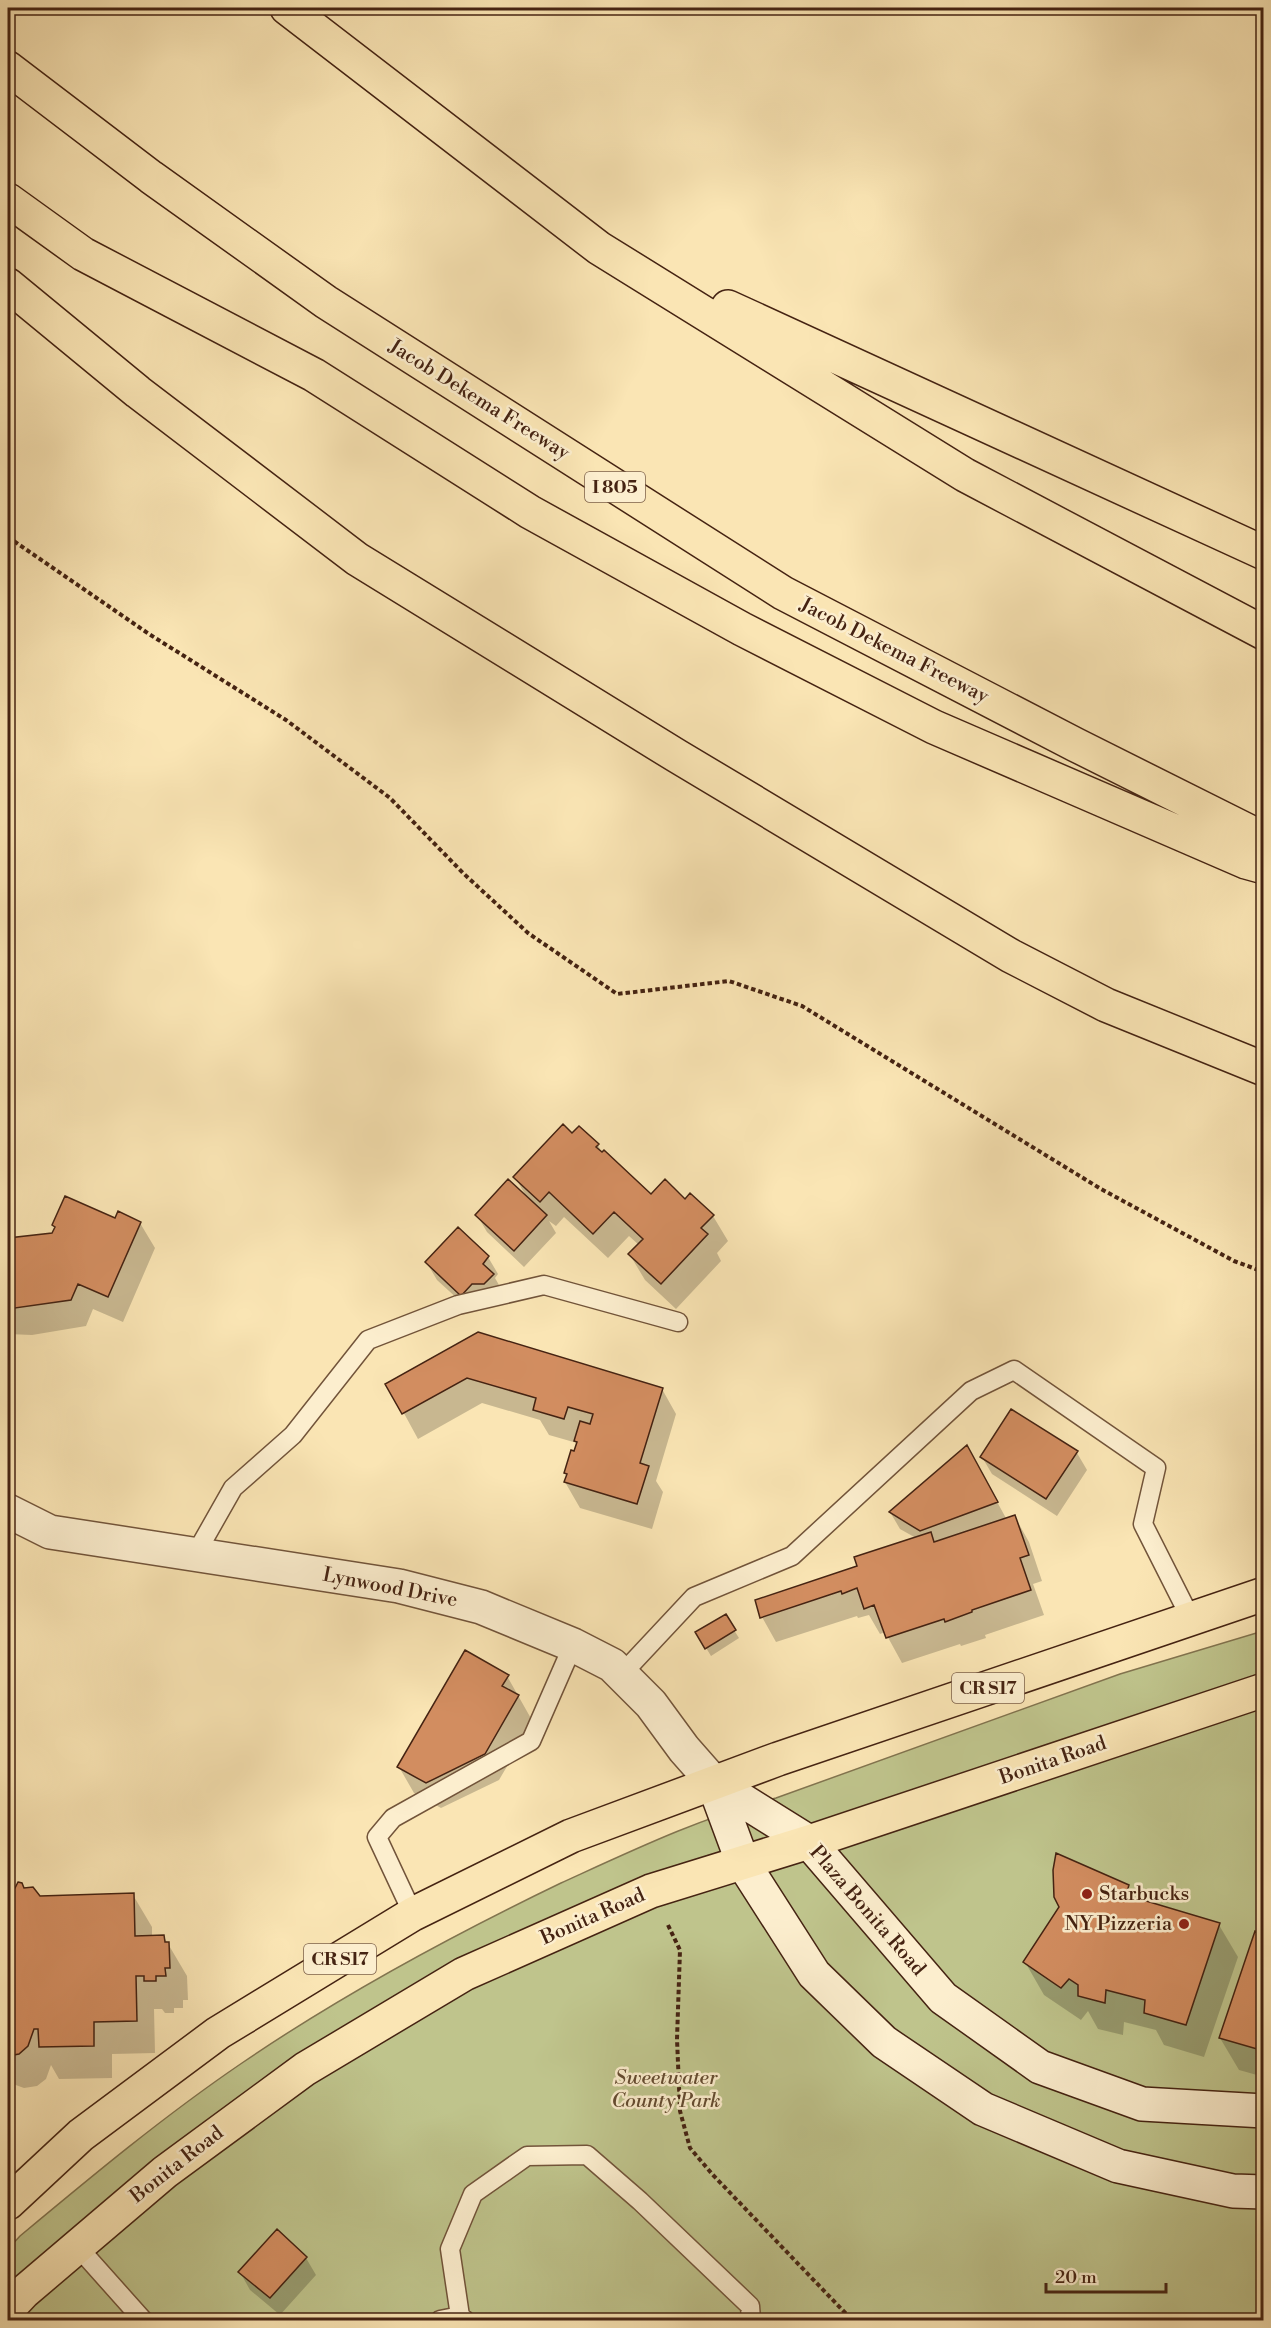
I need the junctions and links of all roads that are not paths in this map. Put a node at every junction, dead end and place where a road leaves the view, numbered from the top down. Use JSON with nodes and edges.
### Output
{"nodes":[{"id":1,"x":287,"y":8,"type":"edge"},
{"id":2,"x":8,"y":68,"type":"edge"},
{"id":3,"x":8,"y":200,"type":"edge"},
{"id":4,"x":599,"y":248,"type":"junction"},
{"id":5,"x":8,"y":285,"type":"edge"},
{"id":6,"x":1263,"y":553,"type":"edge"},
{"id":7,"x":1263,"y":633,"type":"edge"},
{"id":8,"x":1263,"y":839,"type":"edge"},
{"id":9,"x":1263,"y":867,"type":"edge"},
{"id":10,"x":1263,"y":1069,"type":"edge"},
{"id":11,"x":678,"y":1322,"type":"dead end"},
{"id":12,"x":8,"y":1511,"type":"edge"},
{"id":13,"x":195,"y":1555,"type":"junction"},
{"id":14,"x":1263,"y":1594,"type":"edge"},
{"id":15,"x":1191,"y":1619,"type":"junction"},
{"id":16,"x":573,"y":1645,"type":"junction"},
{"id":17,"x":621,"y":1675,"type":"junction"},
{"id":18,"x":1263,"y":1690,"type":"edge"},
{"id":19,"x":713,"y":1782,"type":"junction"},
{"id":20,"x":809,"y":1842,"type":"junction"},
{"id":21,"x":743,"y":1863,"type":"junction"},
{"id":22,"x":413,"y":1914,"type":"junction"},
{"id":23,"x":1263,"y":2110,"type":"edge"},
{"id":24,"x":1263,"y":2192,"type":"edge"},
{"id":25,"x":8,"y":2203,"type":"edge"},
{"id":26,"x":77,"y":2247,"type":"junction"},
{"id":27,"x":8,"y":2309,"type":"edge"},
{"id":28,"x":462,"y":2318,"type":"edge"},
{"id":29,"x":143,"y":2320,"type":"edge"},
{"id":30,"x":440,"y":2320,"type":"edge"},
{"id":31,"x":751,"y":2320,"type":"edge"}],
"edges":[{"from":1,"to":4,"type":"main road"},
{"from":2,"to":8,"type":"main road","name":"Jacob Dekema Freeway","number":"I 805"},
{"from":3,"to":9,"type":"main road"},
{"from":4,"to":6,"type":"main road"},
{"from":4,"to":7,"type":"main road"},
{"from":5,"to":10,"type":"main road"},
{"from":11,"to":13,"type":"lane"},
{"from":12,"to":13,"type":"main road","name":"Lynwood Drive"},
{"from":13,"to":16,"type":"main road","name":"Lynwood Drive"},
{"from":14,"to":15,"type":"main road","number":"CR S17"},
{"from":15,"to":17,"type":"lane"},
{"from":15,"to":19,"type":"main road","number":"CR S17"},
{"from":16,"to":17,"type":"main road","name":"Lynwood Drive"},
{"from":16,"to":22,"type":"lane"},
{"from":17,"to":19,"type":"main road","name":"Lynwood Drive"},
{"from":18,"to":20,"type":"main road","name":"Bonita Road"},
{"from":19,"to":20,"type":"main road","name":"Plaza Bonita Road"},
{"from":19,"to":21,"type":"main road"},
{"from":19,"to":22,"type":"main road","number":"CR S17"},
{"from":20,"to":21,"type":"main road","name":"Bonita Road"},
{"from":20,"to":23,"type":"main road","name":"Plaza Bonita Road"},
{"from":21,"to":24,"type":"main road"},
{"from":21,"to":26,"type":"main road","name":"Bonita Road"},
{"from":22,"to":25,"type":"main road","number":"CR S17"},
{"from":26,"to":27,"type":"main road","name":"Bonita Road"},
{"from":26,"to":29,"type":"lane"},
{"from":28,"to":30,"type":"lane"},
{"from":28,"to":31,"type":"lane"}]}
